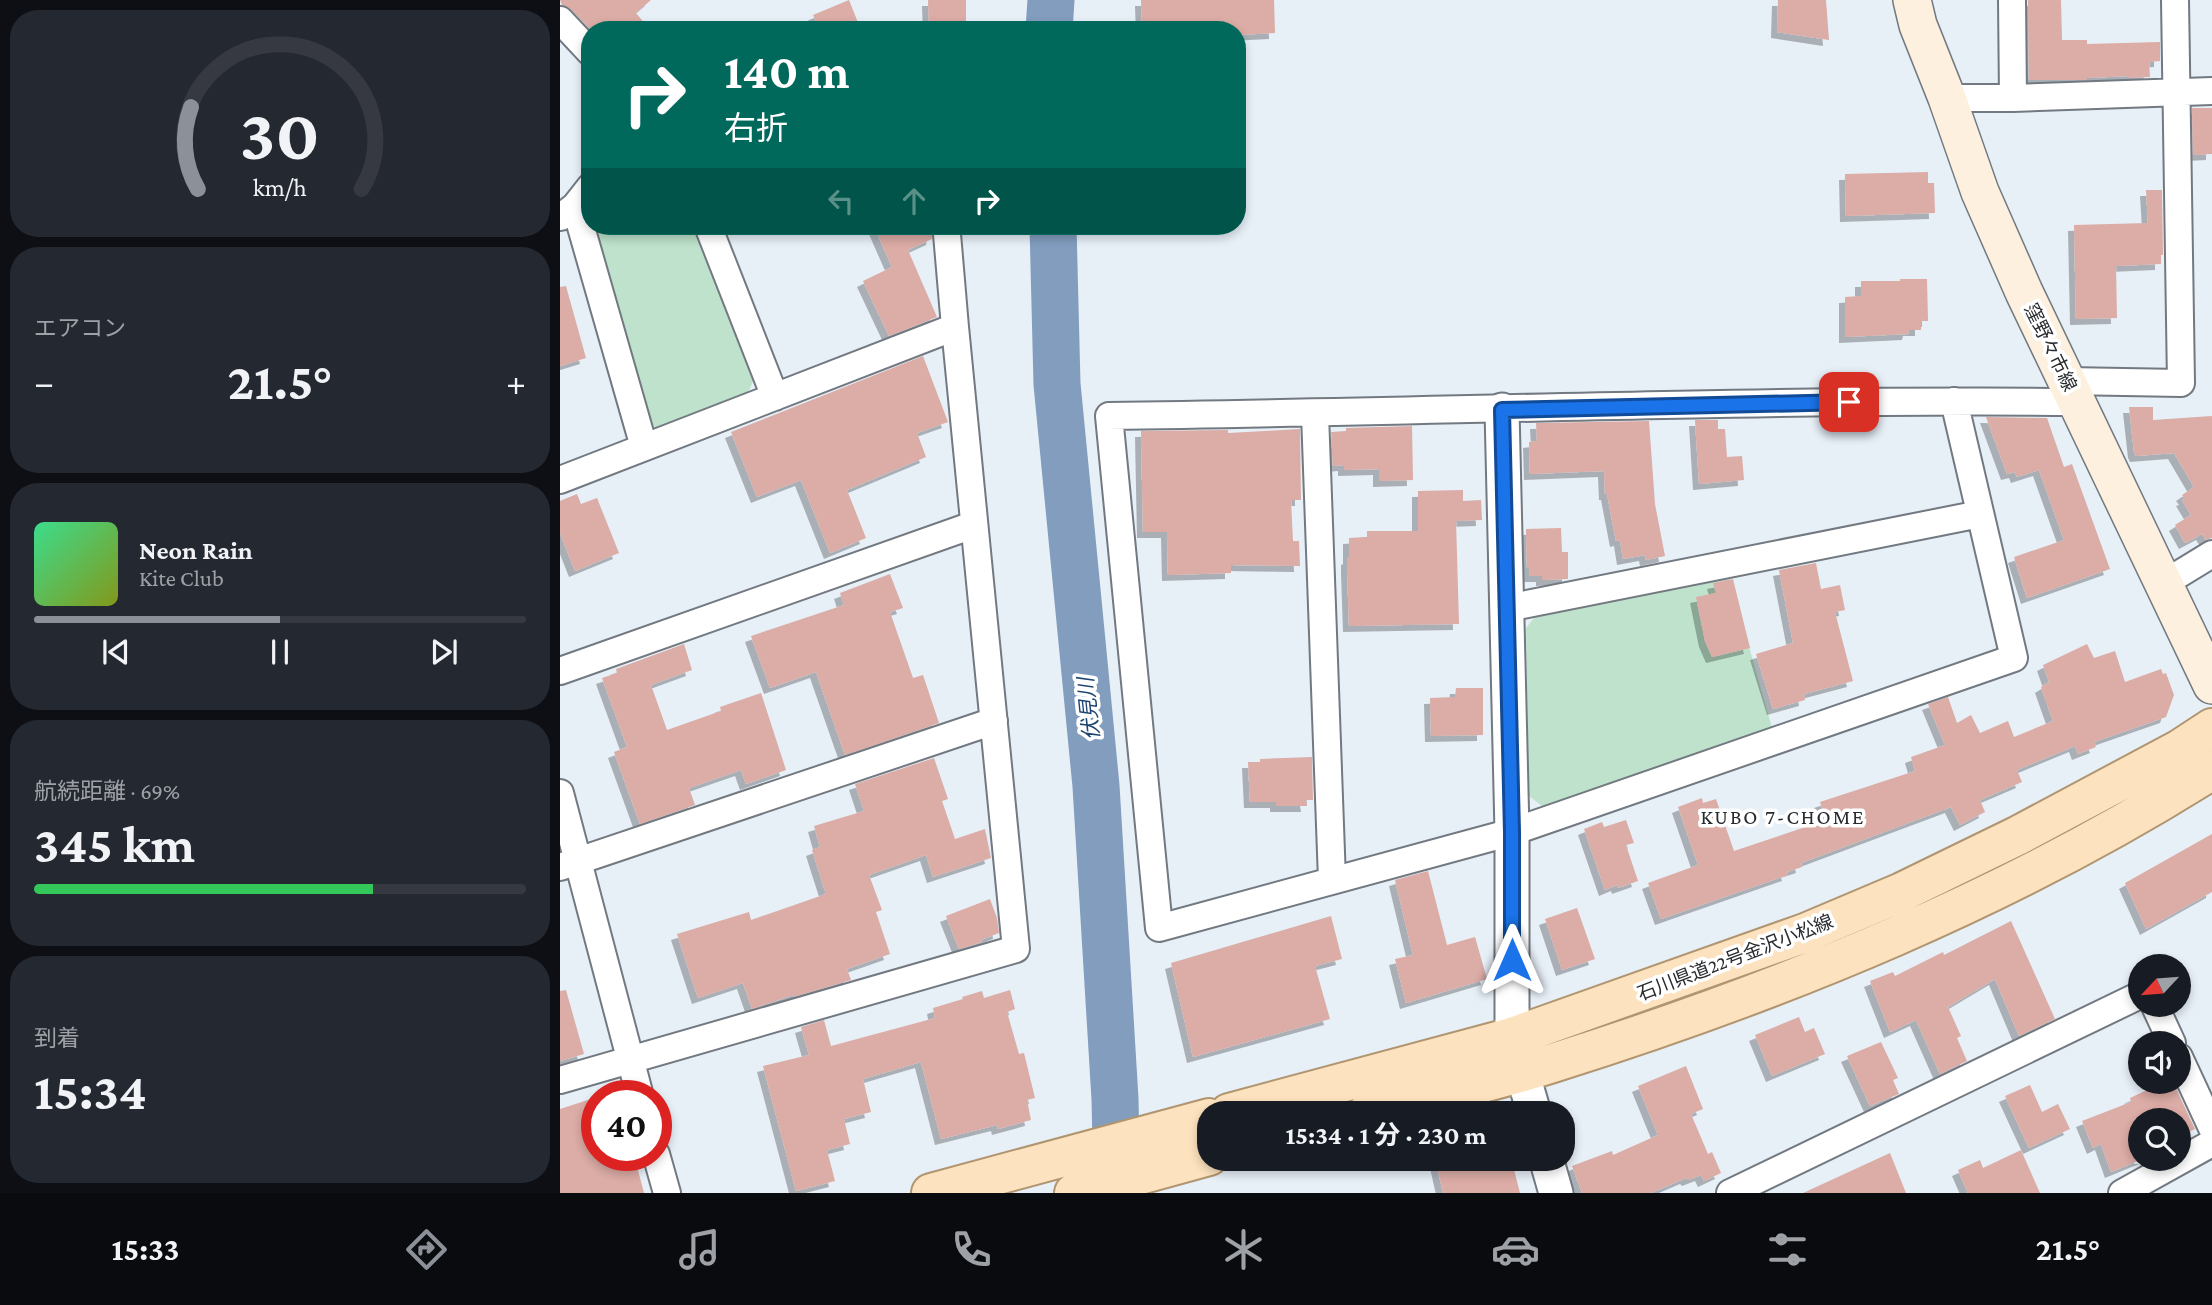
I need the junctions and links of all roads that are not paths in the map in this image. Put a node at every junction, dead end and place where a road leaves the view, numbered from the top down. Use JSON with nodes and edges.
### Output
{"nodes":[{"id":1,"x":1912,"y":0,"type":"edge"},
{"id":2,"x":2012,"y":0,"type":"edge"},
{"id":3,"x":2175,"y":0,"type":"edge"},
{"id":4,"x":561,"y":25,"type":"edge"},
{"id":5,"x":581,"y":44,"type":"edge"},
{"id":6,"x":2212,"y":91,"type":"edge"},
{"id":7,"x":2176,"y":92,"type":"junction"},
{"id":8,"x":1947,"y":98,"type":"junction"},
{"id":9,"x":2013,"y":98,"type":"junction"},
{"id":10,"x":575,"y":204,"type":"edge"},
{"id":11,"x":581,"y":225,"type":"edge"},
{"id":12,"x":584,"y":235,"type":"edge"},
{"id":13,"x":712,"y":235,"type":"edge"},
{"id":14,"x":947,"y":235,"type":"edge"},
{"id":15,"x":955,"y":327,"type":"junction"},
{"id":16,"x":2072,"y":391,"type":"junction"},
{"id":17,"x":775,"y":397,"type":"junction"},
{"id":18,"x":1954,"y":401,"type":"junction"},
{"id":19,"x":1502,"y":410,"type":"junction"},
{"id":20,"x":1315,"y":414,"type":"junction"},
{"id":21,"x":644,"y":447,"type":"junction"},
{"id":22,"x":560,"y":480,"type":"edge"},
{"id":23,"x":1980,"y":514,"type":"junction"},
{"id":24,"x":973,"y":525,"type":"junction"},
{"id":25,"x":2212,"y":554,"type":"edge"},
{"id":26,"x":2162,"y":584,"type":"junction"},
{"id":27,"x":1507,"y":608,"type":"junction"},
{"id":28,"x":560,"y":671,"type":"edge"},
{"id":29,"x":2212,"y":685,"type":"edge"},
{"id":30,"x":994,"y":721,"type":"junction"},
{"id":31,"x":2212,"y":728,"type":"edge"},
{"id":32,"x":2212,"y":770,"type":"edge"},
{"id":33,"x":560,"y":793,"type":"edge"},
{"id":34,"x":1512,"y":832,"type":"junction"},
{"id":35,"x":569,"y":864,"type":"edge"},
{"id":36,"x":1332,"y":880,"type":"junction"},
{"id":37,"x":2128,"y":1001,"type":"edge"},
{"id":38,"x":1517,"y":1055,"type":"junction"},
{"id":39,"x":630,"y":1060,"type":"junction"},
{"id":40,"x":560,"y":1080,"type":"edge"},
{"id":41,"x":636,"y":1080,"type":"edge"},
{"id":42,"x":2191,"y":1083,"type":"edge"},
{"id":43,"x":1289,"y":1101,"type":"edge"},
{"id":44,"x":1398,"y":1101,"type":"edge"},
{"id":45,"x":1530,"y":1101,"type":"edge"},
{"id":46,"x":1197,"y":1121,"type":"edge"},
{"id":47,"x":2212,"y":1128,"type":"edge"},
{"id":48,"x":2212,"y":1143,"type":"edge"},
{"id":49,"x":1197,"y":1159,"type":"edge"},
{"id":50,"x":661,"y":1171,"type":"edge"},
{"id":51,"x":1550,"y":1171,"type":"edge"},
{"id":52,"x":667,"y":1193,"type":"edge"},
{"id":53,"x":931,"y":1193,"type":"edge"},
{"id":54,"x":1074,"y":1193,"type":"edge"},
{"id":55,"x":1556,"y":1193,"type":"edge"},
{"id":56,"x":1730,"y":1193,"type":"edge"},
{"id":57,"x":2122,"y":1193,"type":"edge"}],
"edges":[{"from":1,"to":8,"type":"main road","name":"窪野々市線"},
{"from":2,"to":9,"type":"street"},
{"from":3,"to":7,"type":"street"},
{"from":4,"to":5,"type":"street"},
{"from":6,"to":7,"type":"street"},
{"from":7,"to":9,"type":"street"},
{"from":7,"to":16,"type":"street"},
{"from":8,"to":9,"type":"street"},
{"from":8,"to":16,"type":"main road","name":"窪野々市線"},
{"from":10,"to":11,"type":"street"},
{"from":12,"to":21,"type":"street"},
{"from":13,"to":17,"type":"street"},
{"from":14,"to":15,"type":"street"},
{"from":15,"to":17,"type":"street"},
{"from":15,"to":24,"type":"street"},
{"from":16,"to":18,"type":"street"},
{"from":16,"to":26,"type":"main road","name":"窪野々市線"},
{"from":17,"to":21,"type":"street"},
{"from":18,"to":19,"type":"street"},
{"from":18,"to":23,"type":"street"},
{"from":19,"to":20,"type":"street"},
{"from":19,"to":27,"type":"street"},
{"from":20,"to":36,"type":"street"},
{"from":20,"to":36,"type":"street"},
{"from":21,"to":22,"type":"street"},
{"from":23,"to":27,"type":"street"},
{"from":23,"to":34,"type":"street"},
{"from":24,"to":28,"type":"street"},
{"from":24,"to":30,"type":"street"},
{"from":25,"to":26,"type":"street"},
{"from":26,"to":29,"type":"main road","name":"窪野々市線"},
{"from":27,"to":34,"type":"street"},
{"from":30,"to":35,"type":"street"},
{"from":30,"to":39,"type":"street"},
{"from":31,"to":38,"type":"main road","name":"石川県道22号金沢小松線"},
{"from":32,"to":38,"type":"main road","name":"石川県道22号金沢小松線"},
{"from":33,"to":35,"type":"street"},
{"from":34,"to":36,"type":"street"},
{"from":34,"to":38,"type":"street"},
{"from":35,"to":39,"type":"street"},
{"from":37,"to":56,"type":"street"},
{"from":38,"to":43,"type":"main road","name":"石川県道22号金沢小松線"},
{"from":38,"to":44,"type":"main road","name":"石川県道22号金沢小松線"},
{"from":38,"to":45,"type":"street"},
{"from":39,"to":40,"type":"street"},
{"from":39,"to":41,"type":"street"},
{"from":42,"to":47,"type":"street"},
{"from":46,"to":53,"type":"main road"},
{"from":48,"to":57,"type":"street"},
{"from":49,"to":54,"type":"main road"},
{"from":50,"to":52,"type":"street"},
{"from":51,"to":55,"type":"street"}]}
